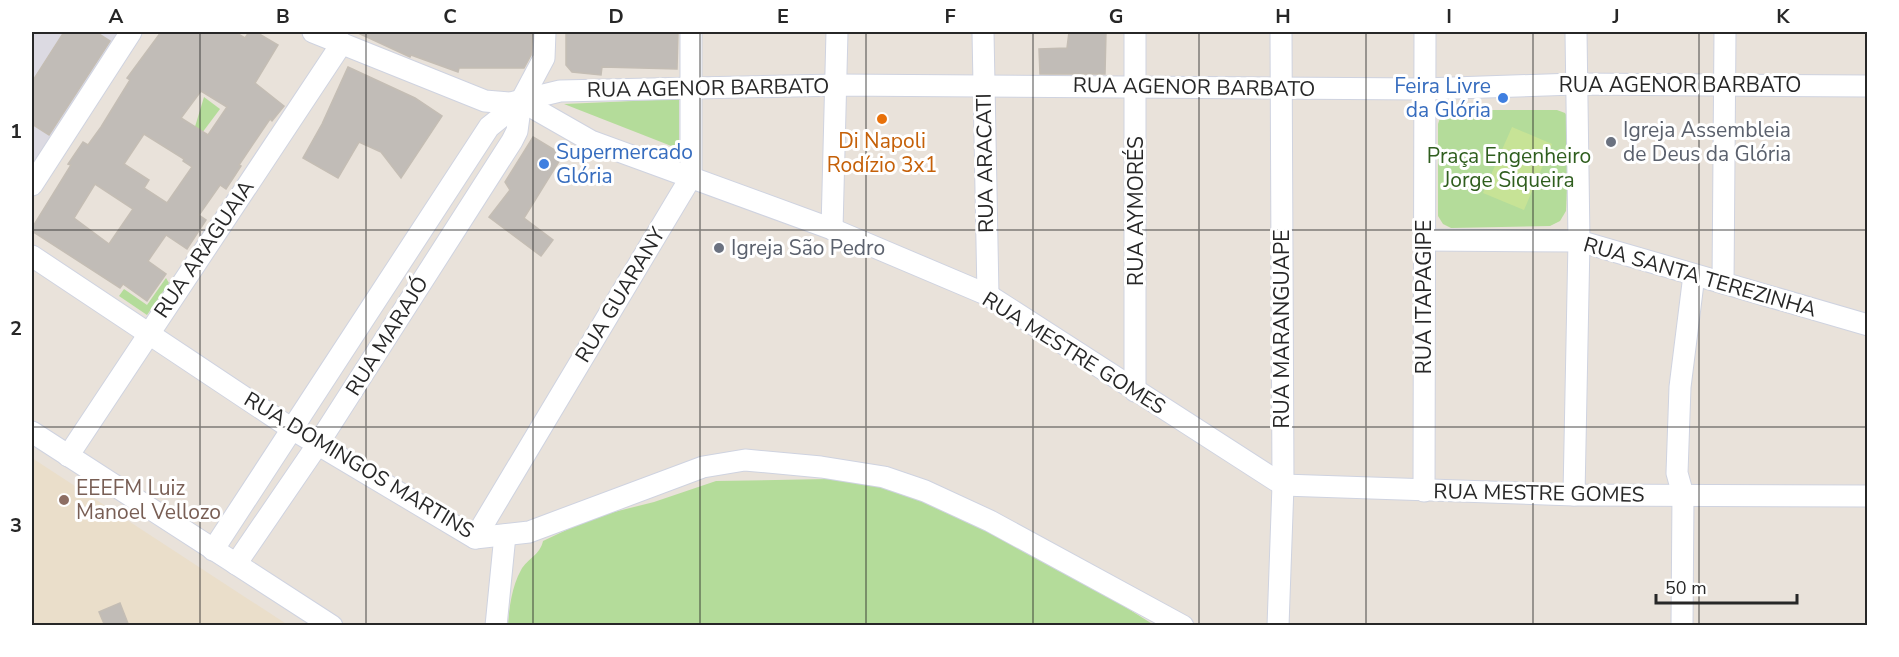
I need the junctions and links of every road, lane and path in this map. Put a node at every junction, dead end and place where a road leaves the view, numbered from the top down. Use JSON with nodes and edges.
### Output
{"nodes":[{"id":1,"x":131,"y":32,"type":"edge"},
{"id":2,"x":313,"y":32,"type":"edge"},
{"id":3,"x":545,"y":32,"type":"edge"},
{"id":4,"x":690,"y":32,"type":"edge"},
{"id":5,"x":837,"y":32,"type":"edge"},
{"id":6,"x":983,"y":32,"type":"edge"},
{"id":7,"x":1135,"y":32,"type":"edge"},
{"id":8,"x":1281,"y":32,"type":"edge"},
{"id":9,"x":1425,"y":32,"type":"edge"},
{"id":10,"x":1576,"y":32,"type":"edge"},
{"id":11,"x":1725,"y":32,"type":"edge"},
{"id":12,"x":342,"y":43,"type":"junction"},
{"id":13,"x":1575,"y":84,"type":"junction"},
{"id":14,"x":1726,"y":84,"type":"junction"},
{"id":15,"x":837,"y":85,"type":"junction"},
{"id":16,"x":983,"y":85,"type":"junction"},
{"id":17,"x":1136,"y":85,"type":"junction"},
{"id":18,"x":1868,"y":86,"type":"edge"},
{"id":19,"x":1281,"y":88,"type":"junction"},
{"id":20,"x":689,"y":89,"type":"junction"},
{"id":21,"x":1424,"y":89,"type":"junction"},
{"id":22,"x":521,"y":101,"type":"junction"},
{"id":23,"x":691,"y":177,"type":"junction"},
{"id":24,"x":32,"y":185,"type":"edge"},
{"id":25,"x":832,"y":229,"type":"junction"},
{"id":26,"x":1424,"y":240,"type":"junction"},
{"id":27,"x":1579,"y":241,"type":"junction"},
{"id":28,"x":32,"y":256,"type":"edge"},
{"id":29,"x":1694,"y":276,"type":"junction"},
{"id":30,"x":1723,"y":283,"type":"junction"},
{"id":31,"x":988,"y":295,"type":"junction"},
{"id":32,"x":1868,"y":325,"type":"edge"},
{"id":33,"x":148,"y":332,"type":"junction"},
{"id":34,"x":1135,"y":391,"type":"junction"},
{"id":35,"x":292,"y":429,"type":"junction"},
{"id":36,"x":32,"y":432,"type":"edge"},
{"id":37,"x":318,"y":444,"type":"junction"},
{"id":38,"x":68,"y":456,"type":"junction"},
{"id":39,"x":1283,"y":485,"type":"junction"},
{"id":40,"x":1424,"y":491,"type":"junction"},
{"id":41,"x":1574,"y":495,"type":"junction"},
{"id":42,"x":1683,"y":495,"type":"junction"},
{"id":43,"x":1868,"y":496,"type":"edge"},
{"id":44,"x":505,"y":535,"type":"junction"},
{"id":45,"x":475,"y":538,"type":"junction"},
{"id":46,"x":213,"y":550,"type":"junction"},
{"id":47,"x":236,"y":564,"type":"junction"},
{"id":48,"x":332,"y":626,"type":"edge"},
{"id":49,"x":496,"y":626,"type":"edge"},
{"id":50,"x":1183,"y":626,"type":"edge"},
{"id":51,"x":1278,"y":626,"type":"edge"},
{"id":52,"x":1682,"y":626,"type":"edge"}],
"edges":[{"from":1,"to":24,"type":"street"},
{"from":2,"to":12,"type":"street"},
{"from":3,"to":22,"type":"street","name":"RUA MARAJÓ"},
{"from":4,"to":20,"type":"street"},
{"from":5,"to":15,"type":"street"},
{"from":6,"to":16,"type":"street","name":"RUA ARACATI"},
{"from":7,"to":17,"type":"street","name":"RUA AYMORÉS"},
{"from":8,"to":19,"type":"street","name":"RUA MARANGUAPE"},
{"from":9,"to":21,"type":"street","name":"RUA ITAPAGIPE"},
{"from":10,"to":13,"type":"street"},
{"from":11,"to":14,"type":"street"},
{"from":12,"to":22,"type":"street"},
{"from":12,"to":33,"type":"street","name":"RUA ARAGUAIA"},
{"from":13,"to":14,"type":"street","name":"RUA AGENOR BARBATO"},
{"from":13,"to":21,"type":"street","name":"RUA AGENOR BARBATO"},
{"from":13,"to":27,"type":"street"},
{"from":14,"to":18,"type":"street","name":"RUA AGENOR BARBATO"},
{"from":14,"to":30,"type":"street"},
{"from":15,"to":16,"type":"street","name":"RUA AGENOR BARBATO"},
{"from":15,"to":20,"type":"street","name":"RUA AGENOR BARBATO"},
{"from":15,"to":25,"type":"street"},
{"from":16,"to":17,"type":"street","name":"RUA AGENOR BARBATO"},
{"from":16,"to":31,"type":"street","name":"RUA ARACATI"},
{"from":17,"to":19,"type":"street","name":"RUA AGENOR BARBATO"},
{"from":17,"to":34,"type":"street","name":"RUA AYMORÉS"},
{"from":19,"to":21,"type":"street","name":"RUA AGENOR BARBATO"},
{"from":19,"to":39,"type":"street","name":"RUA MARANGUAPE"},
{"from":20,"to":22,"type":"street","name":"RUA AGENOR BARBATO"},
{"from":20,"to":23,"type":"street"},
{"from":21,"to":26,"type":"street","name":"RUA ITAPAGIPE"},
{"from":22,"to":23,"type":"street","name":"RUA MESTRE GOMES"},
{"from":22,"to":35,"type":"street","name":"RUA MARAJÓ"},
{"from":22,"to":37,"type":"street","name":"RUA MARAJÓ"},
{"from":23,"to":25,"type":"street","name":"RUA MESTRE GOMES"},
{"from":23,"to":45,"type":"street","name":"RUA GUARANY"},
{"from":25,"to":31,"type":"street","name":"RUA MESTRE GOMES"},
{"from":26,"to":27,"type":"street","name":"RUA SANTA TEREZINHA"},
{"from":26,"to":40,"type":"street","name":"RUA ITAPAGIPE"},
{"from":27,"to":29,"type":"street","name":"RUA SANTA TEREZINHA"},
{"from":27,"to":41,"type":"street"},
{"from":28,"to":33,"type":"street","name":"RUA DOMINGOS MARTINS"},
{"from":29,"to":30,"type":"street","name":"RUA SANTA TEREZINHA"},
{"from":29,"to":42,"type":"street"},
{"from":30,"to":32,"type":"street","name":"RUA SANTA TEREZINHA"},
{"from":31,"to":34,"type":"street","name":"RUA MESTRE GOMES"},
{"from":33,"to":35,"type":"street","name":"RUA DOMINGOS MARTINS"},
{"from":33,"to":38,"type":"street","name":"RUA ARAGUAIA"},
{"from":34,"to":39,"type":"street","name":"RUA MESTRE GOMES"},
{"from":35,"to":37,"type":"street","name":"RUA DOMINGOS MARTINS"},
{"from":35,"to":46,"type":"street","name":"RUA MARAJÓ"},
{"from":36,"to":38,"type":"street"},
{"from":37,"to":45,"type":"street","name":"RUA DOMINGOS MARTINS"},
{"from":37,"to":47,"type":"street","name":"RUA MARAJÓ"},
{"from":38,"to":46,"type":"street"},
{"from":39,"to":40,"type":"street","name":"RUA MESTRE GOMES"},
{"from":39,"to":51,"type":"street","name":"RUA MARANGUAPE"},
{"from":40,"to":41,"type":"street","name":"RUA MESTRE GOMES"},
{"from":41,"to":42,"type":"street","name":"RUA MESTRE GOMES"},
{"from":42,"to":43,"type":"street","name":"RUA MESTRE GOMES"},
{"from":42,"to":52,"type":"street"},
{"from":44,"to":45,"type":"street","name":"RUA DOMINGOS MARTINS"},
{"from":44,"to":49,"type":"street"},
{"from":44,"to":50,"type":"street","name":"RUA DOMINGOS MARTINS"},
{"from":46,"to":47,"type":"street"},
{"from":47,"to":48,"type":"street"}]}
